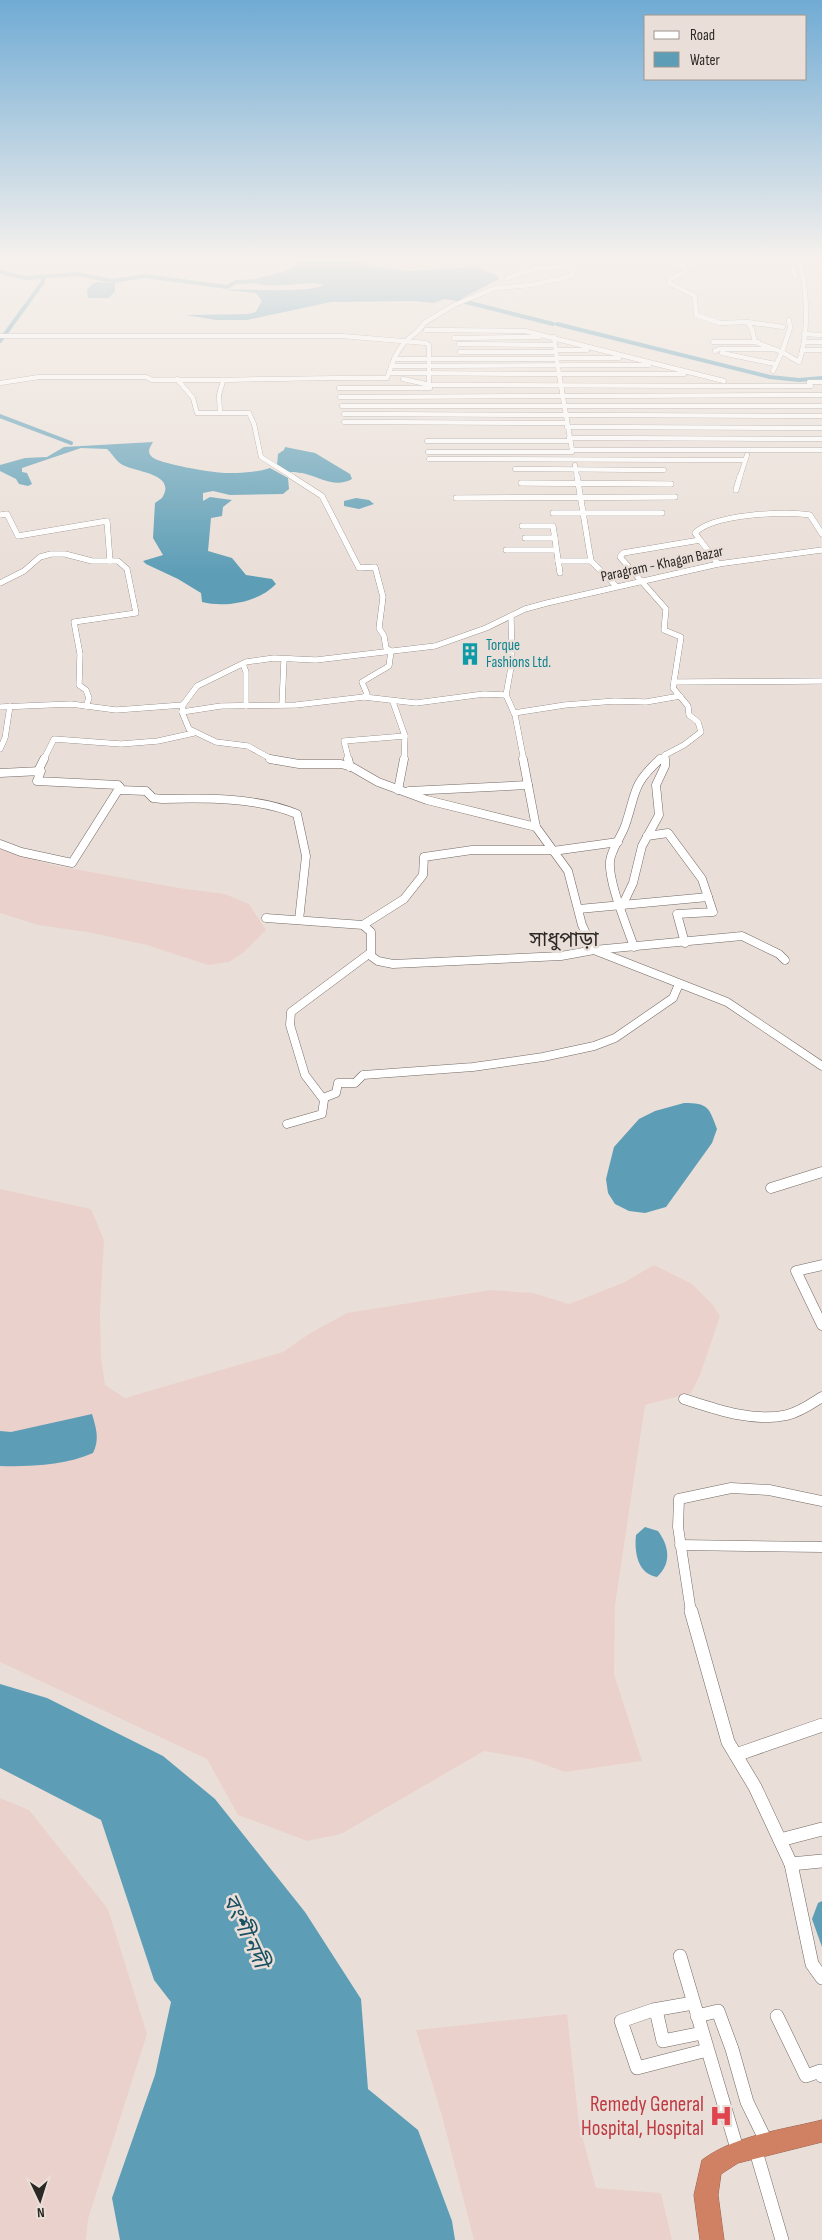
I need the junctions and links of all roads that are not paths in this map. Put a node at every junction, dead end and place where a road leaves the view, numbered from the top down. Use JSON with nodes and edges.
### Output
{"nodes":[{"id":1,"x":776,"y":364,"type":"edge"},
{"id":2,"x":662,"y":365,"type":"joint"},
{"id":3,"x":391,"y":366,"type":"joint"},
{"id":4,"x":429,"y":366,"type":"junction"},
{"id":5,"x":558,"y":366,"type":"junction"},
{"id":6,"x":773,"y":371,"type":"dead end"},
{"id":7,"x":429,"y":374,"type":"junction"},
{"id":8,"x":559,"y":374,"type":"junction"},
{"id":9,"x":696,"y":374,"type":"junction"},
{"id":10,"x":388,"y":375,"type":"junction"},
{"id":11,"x":177,"y":379,"type":"junction"},
{"id":12,"x":222,"y":380,"type":"junction"},
{"id":13,"x":822,"y":382,"type":"edge"},
{"id":14,"x":0,"y":383,"type":"edge"},
{"id":15,"x":736,"y":384,"type":"junction"},
{"id":16,"x":430,"y":385,"type":"junction"},
{"id":17,"x":561,"y":385,"type":"junction"},
{"id":18,"x":766,"y":385,"type":"junction"},
{"id":19,"x":810,"y":386,"type":"junction"},
{"id":20,"x":339,"y":388,"type":"dead end"},
{"id":21,"x":763,"y":395,"type":"junction"},
{"id":22,"x":815,"y":395,"type":"junction"},
{"id":23,"x":822,"y":395,"type":"edge"},
{"id":24,"x":430,"y":396,"type":"junction"},
{"id":25,"x":340,"y":397,"type":"dead end"},
{"id":26,"x":562,"y":397,"type":"junction"},
{"id":27,"x":342,"y":406,"type":"dead end"},
{"id":28,"x":430,"y":406,"type":"junction"},
{"id":29,"x":564,"y":406,"type":"junction"},
{"id":30,"x":761,"y":406,"type":"junction"},
{"id":31,"x":821,"y":407,"type":"edge"},
{"id":32,"x":220,"y":413,"type":"junction"},
{"id":33,"x":344,"y":414,"type":"dead end"},
{"id":34,"x":430,"y":414,"type":"junction"},
{"id":35,"x":565,"y":415,"type":"junction"},
{"id":36,"x":758,"y":416,"type":"junction"},
{"id":37,"x":822,"y":416,"type":"edge"},
{"id":38,"x":344,"y":422,"type":"dead end"},
{"id":39,"x":430,"y":422,"type":"junction"},
{"id":40,"x":566,"y":425,"type":"junction"},
{"id":41,"x":754,"y":428,"type":"junction"},
{"id":42,"x":822,"y":428,"type":"edge"},
{"id":43,"x":570,"y":439,"type":"junction"},
{"id":44,"x":822,"y":439,"type":"edge"},
{"id":45,"x":750,"y":440,"type":"junction"},
{"id":46,"x":427,"y":441,"type":"dead end"},
{"id":47,"x":748,"y":450,"type":"junction"},
{"id":48,"x":822,"y":450,"type":"edge"},
{"id":49,"x":572,"y":451,"type":"junction"},
{"id":50,"x":428,"y":452,"type":"dead end"},
{"id":51,"x":429,"y":459,"type":"dead end"},
{"id":52,"x":574,"y":460,"type":"junction"},
{"id":53,"x":745,"y":460,"type":"junction"},
{"id":54,"x":515,"y":469,"type":"dead end"},
{"id":55,"x":576,"y":470,"type":"junction"},
{"id":56,"x":664,"y":470,"type":"dead end"},
{"id":57,"x":521,"y":483,"type":"dead end"},
{"id":58,"x":578,"y":483,"type":"junction"},
{"id":59,"x":671,"y":484,"type":"dead end"},
{"id":60,"x":736,"y":490,"type":"dead end"},
{"id":61,"x":674,"y":497,"type":"dead end"},
{"id":62,"x":456,"y":498,"type":"dead end"},
{"id":63,"x":580,"y":498,"type":"junction"},
{"id":64,"x":553,"y":513,"type":"dead end"},
{"id":65,"x":585,"y":513,"type":"junction"},
{"id":66,"x":662,"y":513,"type":"dead end"},
{"id":67,"x":0,"y":515,"type":"edge"},
{"id":68,"x":522,"y":526,"type":"dead end"},
{"id":69,"x":822,"y":534,"type":"edge"},
{"id":70,"x":525,"y":538,"type":"dead end"},
{"id":71,"x":555,"y":538,"type":"junction"},
{"id":72,"x":700,"y":540,"type":"junction"},
{"id":73,"x":506,"y":550,"type":"dead end"},
{"id":74,"x":556,"y":550,"type":"junction"},
{"id":75,"x":822,"y":550,"type":"edge"},
{"id":76,"x":110,"y":561,"type":"junction"},
{"id":77,"x":558,"y":561,"type":"junction"},
{"id":78,"x":591,"y":561,"type":"junction"},
{"id":79,"x":718,"y":564,"type":"junction"},
{"id":80,"x":560,"y":573,"type":"dead end"},
{"id":81,"x":640,"y":580,"type":"junction"},
{"id":82,"x":0,"y":583,"type":"edge"},
{"id":83,"x":616,"y":586,"type":"junction"},
{"id":84,"x":511,"y":616,"type":"junction"},
{"id":85,"x":388,"y":650,"type":"junction"},
{"id":86,"x":284,"y":660,"type":"junction"},
{"id":87,"x":243,"y":664,"type":"junction"},
{"id":88,"x":674,"y":682,"type":"junction"},
{"id":89,"x":822,"y":682,"type":"edge"},
{"id":90,"x":506,"y":695,"type":"junction"},
{"id":91,"x":680,"y":696,"type":"junction"},
{"id":92,"x":364,"y":697,"type":"junction"},
{"id":93,"x":393,"y":702,"type":"junction"},
{"id":94,"x":282,"y":705,"type":"junction"},
{"id":95,"x":10,"y":706,"type":"junction"},
{"id":96,"x":86,"y":706,"type":"junction"},
{"id":97,"x":246,"y":706,"type":"junction"},
{"id":98,"x":0,"y":707,"type":"edge"},
{"id":99,"x":183,"y":709,"type":"junction"},
{"id":100,"x":514,"y":713,"type":"junction"},
{"id":101,"x":194,"y":733,"type":"junction"},
{"id":102,"x":405,"y":736,"type":"junction"},
{"id":103,"x":0,"y":749,"type":"edge"},
{"id":104,"x":665,"y":755,"type":"junction"},
{"id":105,"x":350,"y":767,"type":"junction"},
{"id":106,"x":38,"y":771,"type":"junction"},
{"id":107,"x":0,"y":773,"type":"edge"},
{"id":108,"x":528,"y":785,"type":"junction"},
{"id":109,"x":119,"y":790,"type":"junction"},
{"id":110,"x":400,"y":791,"type":"junction"},
{"id":111,"x":536,"y":827,"type":"junction"},
{"id":112,"x":647,"y":836,"type":"junction"},
{"id":113,"x":618,"y":842,"type":"junction"},
{"id":114,"x":0,"y":844,"type":"edge"},
{"id":115,"x":553,"y":850,"type":"junction"},
{"id":116,"x":708,"y":897,"type":"junction"},
{"id":117,"x":622,"y":906,"type":"junction"},
{"id":118,"x":578,"y":909,"type":"junction"},
{"id":119,"x":266,"y":918,"type":"dead end"},
{"id":120,"x":299,"y":920,"type":"junction"},
{"id":121,"x":363,"y":925,"type":"junction"},
{"id":122,"x":684,"y":943,"type":"junction"},
{"id":123,"x":634,"y":947,"type":"junction"},
{"id":124,"x":594,"y":950,"type":"junction"},
{"id":125,"x":370,"y":953,"type":"junction"},
{"id":126,"x":785,"y":960,"type":"dead end"},
{"id":127,"x":679,"y":984,"type":"junction"},
{"id":128,"x":822,"y":1066,"type":"edge"},
{"id":129,"x":323,"y":1098,"type":"junction"},
{"id":130,"x":287,"y":1124,"type":"dead end"},
{"id":131,"x":822,"y":1172,"type":"edge"},
{"id":132,"x":771,"y":1188,"type":"dead end"},
{"id":133,"x":822,"y":1265,"type":"edge"},
{"id":134,"x":822,"y":1325,"type":"edge"},
{"id":135,"x":822,"y":1397,"type":"edge"},
{"id":136,"x":684,"y":1399,"type":"dead end"},
{"id":137,"x":822,"y":1500,"type":"edge"},
{"id":138,"x":680,"y":1545,"type":"junction"},
{"id":139,"x":822,"y":1547,"type":"edge"},
{"id":140,"x":822,"y":1725,"type":"edge"},
{"id":141,"x":736,"y":1755,"type":"junction"},
{"id":142,"x":822,"y":1828,"type":"edge"},
{"id":143,"x":780,"y":1840,"type":"junction"},
{"id":144,"x":822,"y":1861,"type":"edge"},
{"id":145,"x":791,"y":1864,"type":"junction"},
{"id":146,"x":680,"y":1956,"type":"dead end"},
{"id":147,"x":822,"y":1978,"type":"edge"},
{"id":148,"x":695,"y":2009,"type":"junction"},
{"id":149,"x":656,"y":2010,"type":"junction"},
{"id":150,"x":777,"y":2016,"type":"dead end"},
{"id":151,"x":702,"y":2033,"type":"junction"},
{"id":152,"x":707,"y":2050,"type":"junction"},
{"id":153,"x":822,"y":2076,"type":"edge"},
{"id":154,"x":822,"y":2131,"type":"edge"},
{"id":155,"x":754,"y":2148,"type":"junction"},
{"id":156,"x":712,"y":2240,"type":"edge"},
{"id":157,"x":782,"y":2240,"type":"edge"}],
"edges":[{"from":1,"to":6,"type":"street"},
{"from":2,"to":5,"type":"street"},
{"from":2,"to":9,"type":"street"},
{"from":3,"to":4,"type":"street"},
{"from":3,"to":10,"type":"street"},
{"from":4,"to":5,"type":"street"},
{"from":4,"to":7,"type":"street"},
{"from":5,"to":8,"type":"street"},
{"from":7,"to":8,"type":"street"},
{"from":7,"to":10,"type":"street"},
{"from":7,"to":16,"type":"street"},
{"from":8,"to":9,"type":"street"},
{"from":8,"to":17,"type":"street"},
{"from":9,"to":15,"type":"street"},
{"from":10,"to":12,"type":"street"},
{"from":10,"to":16,"type":"street"},
{"from":11,"to":12,"type":"street"},
{"from":11,"to":14,"type":"street"},
{"from":11,"to":32,"type":"street"},
{"from":12,"to":32,"type":"street"},
{"from":13,"to":19,"type":"street"},
{"from":15,"to":17,"type":"street"},
{"from":15,"to":18,"type":"street"},
{"from":16,"to":17,"type":"street"},
{"from":16,"to":20,"type":"street"},
{"from":16,"to":24,"type":"street"},
{"from":17,"to":26,"type":"street"},
{"from":18,"to":19,"type":"street"},
{"from":18,"to":21,"type":"street"},
{"from":19,"to":22,"type":"street"},
{"from":21,"to":22,"type":"street"},
{"from":21,"to":26,"type":"street"},
{"from":21,"to":30,"type":"street"},
{"from":22,"to":23,"type":"street"},
{"from":22,"to":31,"type":"street"},
{"from":24,"to":25,"type":"street"},
{"from":24,"to":26,"type":"street"},
{"from":24,"to":28,"type":"street"},
{"from":26,"to":29,"type":"street"},
{"from":27,"to":28,"type":"street"},
{"from":28,"to":29,"type":"street"},
{"from":28,"to":34,"type":"street"},
{"from":29,"to":30,"type":"street"},
{"from":29,"to":35,"type":"street"},
{"from":30,"to":31,"type":"street"},
{"from":30,"to":36,"type":"street"},
{"from":32,"to":85,"type":"street"},
{"from":33,"to":34,"type":"street"},
{"from":34,"to":35,"type":"street"},
{"from":34,"to":39,"type":"street"},
{"from":35,"to":36,"type":"street"},
{"from":35,"to":40,"type":"street"},
{"from":36,"to":37,"type":"street"},
{"from":36,"to":41,"type":"street"},
{"from":38,"to":39,"type":"street"},
{"from":39,"to":40,"type":"street"},
{"from":40,"to":41,"type":"street"},
{"from":40,"to":43,"type":"street"},
{"from":41,"to":42,"type":"street"},
{"from":41,"to":45,"type":"street"},
{"from":43,"to":45,"type":"street"},
{"from":43,"to":46,"type":"street"},
{"from":43,"to":49,"type":"street"},
{"from":44,"to":45,"type":"street"},
{"from":45,"to":47,"type":"street"},
{"from":47,"to":48,"type":"street"},
{"from":47,"to":49,"type":"street"},
{"from":47,"to":53,"type":"street"},
{"from":49,"to":50,"type":"street"},
{"from":49,"to":52,"type":"street"},
{"from":51,"to":52,"type":"street"},
{"from":52,"to":53,"type":"street"},
{"from":52,"to":55,"type":"street"},
{"from":53,"to":60,"type":"street"},
{"from":54,"to":55,"type":"street"},
{"from":55,"to":56,"type":"street"},
{"from":55,"to":58,"type":"street"},
{"from":57,"to":58,"type":"street"},
{"from":58,"to":59,"type":"street"},
{"from":58,"to":63,"type":"street"},
{"from":61,"to":63,"type":"street"},
{"from":62,"to":63,"type":"street"},
{"from":63,"to":65,"type":"street"},
{"from":64,"to":65,"type":"street"},
{"from":65,"to":66,"type":"street"},
{"from":65,"to":78,"type":"street"},
{"from":67,"to":76,"type":"street"},
{"from":68,"to":71,"type":"street"},
{"from":69,"to":72,"type":"street"},
{"from":70,"to":71,"type":"street"},
{"from":71,"to":74,"type":"street"},
{"from":72,"to":79,"type":"street"},
{"from":72,"to":81,"type":"street"},
{"from":73,"to":74,"type":"street"},
{"from":74,"to":77,"type":"street"},
{"from":75,"to":79,"type":"street","name":"Paragram - Khagan Bazar"},
{"from":76,"to":82,"type":"street"},
{"from":76,"to":96,"type":"street"},
{"from":77,"to":78,"type":"street"},
{"from":77,"to":80,"type":"street"},
{"from":78,"to":83,"type":"street"},
{"from":79,"to":81,"type":"street","name":"Paragram - Khagan Bazar"},
{"from":81,"to":83,"type":"street","name":"Paragram - Khagan Bazar"},
{"from":81,"to":88,"type":"street"},
{"from":83,"to":84,"type":"street","name":"Paragram - Khagan Bazar"},
{"from":84,"to":85,"type":"street","name":"Paragram - Khagan Bazar"},
{"from":84,"to":90,"type":"street"},
{"from":85,"to":86,"type":"street","name":"Paragram - Khagan Bazar"},
{"from":85,"to":92,"type":"street"},
{"from":86,"to":87,"type":"street","name":"Paragram - Khagan Bazar"},
{"from":86,"to":94,"type":"street"},
{"from":87,"to":97,"type":"street"},
{"from":87,"to":99,"type":"street","name":"Paragram - Khagan Bazar"},
{"from":88,"to":89,"type":"street"},
{"from":88,"to":91,"type":"street"},
{"from":90,"to":93,"type":"street"},
{"from":90,"to":100,"type":"street"},
{"from":91,"to":100,"type":"street"},
{"from":91,"to":104,"type":"street"},
{"from":92,"to":93,"type":"street"},
{"from":92,"to":94,"type":"street"},
{"from":93,"to":102,"type":"street"},
{"from":94,"to":97,"type":"street"},
{"from":95,"to":96,"type":"street"},
{"from":95,"to":98,"type":"street"},
{"from":95,"to":103,"type":"street"},
{"from":96,"to":99,"type":"street"},
{"from":97,"to":99,"type":"street"},
{"from":99,"to":101,"type":"street"},
{"from":100,"to":108,"type":"street"},
{"from":101,"to":105,"type":"street"},
{"from":101,"to":106,"type":"street"},
{"from":102,"to":105,"type":"street"},
{"from":102,"to":110,"type":"street"},
{"from":104,"to":112,"type":"street"},
{"from":104,"to":113,"type":"street"},
{"from":105,"to":110,"type":"street"},
{"from":106,"to":107,"type":"street"},
{"from":106,"to":109,"type":"street"},
{"from":108,"to":110,"type":"street"},
{"from":108,"to":111,"type":"street"},
{"from":109,"to":114,"type":"street"},
{"from":109,"to":120,"type":"street"},
{"from":110,"to":111,"type":"street"},
{"from":111,"to":115,"type":"street"},
{"from":112,"to":116,"type":"street"},
{"from":112,"to":117,"type":"street"},
{"from":113,"to":115,"type":"street"},
{"from":113,"to":117,"type":"street"},
{"from":115,"to":118,"type":"street"},
{"from":115,"to":121,"type":"street"},
{"from":116,"to":117,"type":"street"},
{"from":116,"to":122,"type":"street"},
{"from":117,"to":118,"type":"street"},
{"from":117,"to":123,"type":"street"},
{"from":118,"to":124,"type":"street"},
{"from":119,"to":120,"type":"street"},
{"from":120,"to":121,"type":"street"},
{"from":121,"to":125,"type":"street"},
{"from":122,"to":123,"type":"street"},
{"from":122,"to":126,"type":"street"},
{"from":123,"to":124,"type":"street"},
{"from":124,"to":125,"type":"street"},
{"from":124,"to":127,"type":"street"},
{"from":125,"to":129,"type":"street"},
{"from":127,"to":128,"type":"street"},
{"from":127,"to":129,"type":"street"},
{"from":129,"to":130,"type":"street"},
{"from":131,"to":132,"type":"street"},
{"from":133,"to":134,"type":"street"},
{"from":135,"to":136,"type":"street"},
{"from":137,"to":138,"type":"street"},
{"from":138,"to":139,"type":"street"},
{"from":138,"to":141,"type":"street"},
{"from":140,"to":141,"type":"street"},
{"from":141,"to":143,"type":"street"},
{"from":142,"to":143,"type":"street"},
{"from":143,"to":145,"type":"street"},
{"from":144,"to":145,"type":"street"},
{"from":145,"to":147,"type":"street"},
{"from":146,"to":148,"type":"street"},
{"from":148,"to":149,"type":"street"},
{"from":148,"to":151,"type":"street"},
{"from":148,"to":155,"type":"street"},
{"from":149,"to":151,"type":"street"},
{"from":149,"to":152,"type":"street"},
{"from":150,"to":153,"type":"street"},
{"from":151,"to":152,"type":"street"},
{"from":152,"to":155,"type":"street"},
{"from":154,"to":155,"type":"highway"},
{"from":155,"to":156,"type":"highway"},
{"from":155,"to":157,"type":"street"}]}
